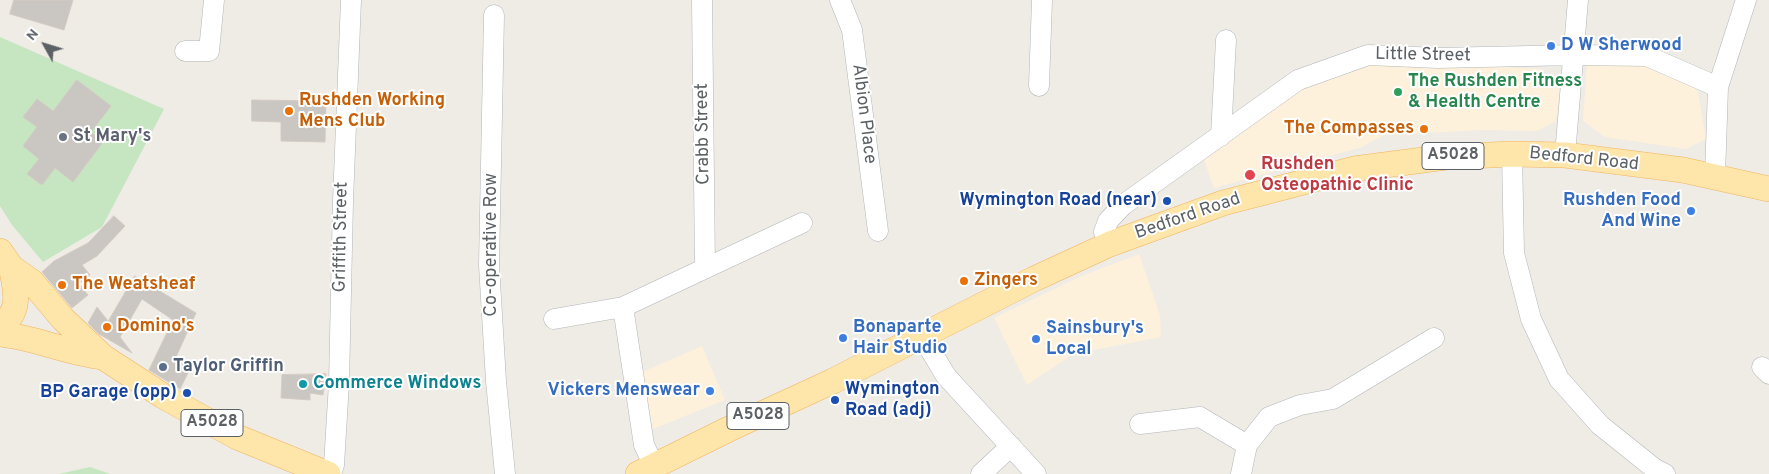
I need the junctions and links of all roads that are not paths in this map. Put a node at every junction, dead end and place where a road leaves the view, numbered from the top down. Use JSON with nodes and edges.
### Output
{"nodes":[{"id":1,"x":214,"y":0,"type":"edge"},
{"id":2,"x":351,"y":0,"type":"edge"},
{"id":3,"x":702,"y":0,"type":"edge"},
{"id":4,"x":840,"y":0,"type":"edge"},
{"id":5,"x":1042,"y":0,"type":"edge"},
{"id":6,"x":1578,"y":0,"type":"edge"},
{"id":7,"x":1746,"y":0,"type":"edge"},
{"id":8,"x":494,"y":15,"type":"dead end"},
{"id":9,"x":1226,"y":40,"type":"dead end"},
{"id":10,"x":185,"y":50,"type":"dead end"},
{"id":11,"x":1574,"y":55,"type":"junction"},
{"id":12,"x":1039,"y":86,"type":"dead end"},
{"id":13,"x":1718,"y":88,"type":"junction"},
{"id":14,"x":1221,"y":136,"type":"junction"},
{"id":15,"x":1512,"y":154,"type":"junction"},
{"id":16,"x":1565,"y":155,"type":"junction"},
{"id":17,"x":1715,"y":176,"type":"junction"},
{"id":18,"x":1769,"y":188,"type":"edge"},
{"id":19,"x":802,"y":223,"type":"dead end"},
{"id":20,"x":878,"y":231,"type":"dead end"},
{"id":21,"x":1110,"y":244,"type":"junction"},
{"id":22,"x":6,"y":259,"type":"edge"},
{"id":23,"x":705,"y":268,"type":"junction"},
{"id":24,"x":623,"y":306,"type":"junction"},
{"id":25,"x":554,"y":318,"type":"dead end"},
{"id":26,"x":0,"y":326,"type":"edge"},
{"id":27,"x":0,"y":334,"type":"edge"},
{"id":28,"x":922,"y":336,"type":"junction"},
{"id":29,"x":1434,"y":338,"type":"dead end"},
{"id":30,"x":103,"y":357,"type":"junction"},
{"id":31,"x":1140,"y":424,"type":"dead end"},
{"id":32,"x":1247,"y":445,"type":"junction"},
{"id":33,"x":1010,"y":446,"type":"junction"},
{"id":34,"x":646,"y":470,"type":"edge"},
{"id":35,"x":329,"y":474,"type":"edge"},
{"id":36,"x":505,"y":474,"type":"edge"},
{"id":37,"x":981,"y":474,"type":"edge"},
{"id":38,"x":1036,"y":474,"type":"edge"},
{"id":39,"x":1241,"y":474,"type":"edge"},
{"id":40,"x":1665,"y":474,"type":"edge"}],
"edges":[{"from":1,"to":10,"type":"street"},
{"from":2,"to":35,"type":"street","name":"Griffith Street"},
{"from":3,"to":23,"type":"street","name":"Crabb Street"},
{"from":4,"to":20,"type":"street","name":"Albion Place"},
{"from":5,"to":12,"type":"street"},
{"from":6,"to":11,"type":"street"},
{"from":7,"to":13,"type":"street"},
{"from":8,"to":36,"type":"street","name":"Co-operative Row"},
{"from":9,"to":14,"type":"street"},
{"from":11,"to":13,"type":"street","name":"Little Street"},
{"from":11,"to":14,"type":"street","name":"Little Street"},
{"from":11,"to":16,"type":"street"},
{"from":13,"to":17,"type":"street"},
{"from":14,"to":21,"type":"street","name":"Little Street"},
{"from":15,"to":16,"type":"main road","name":"Bedford Road","number":"A5028"},
{"from":15,"to":21,"type":"main road","name":"Bedford Road","number":"A5028"},
{"from":15,"to":40,"type":"street"},
{"from":16,"to":17,"type":"main road","name":"Bedford Road","number":"A5028"},
{"from":17,"to":18,"type":"main road","name":"Bedford Road","number":"A5028"},
{"from":19,"to":23,"type":"street"},
{"from":21,"to":28,"type":"main road","name":"Bedford Road","number":"A5028"},
{"from":22,"to":26,"type":"main road","number":"A5028"},
{"from":22,"to":30,"type":"main road","number":"A5028"},
{"from":23,"to":24,"type":"street"},
{"from":24,"to":25,"type":"street"},
{"from":24,"to":34,"type":"street"},
{"from":27,"to":30,"type":"main road","number":"A5028"},
{"from":28,"to":33,"type":"street"},
{"from":28,"to":34,"type":"main road","number":"A5028"},
{"from":29,"to":32,"type":"street"},
{"from":30,"to":35,"type":"main road","number":"A5028"},
{"from":31,"to":32,"type":"street"},
{"from":32,"to":39,"type":"street"},
{"from":33,"to":37,"type":"street"},
{"from":33,"to":38,"type":"street"}]}
